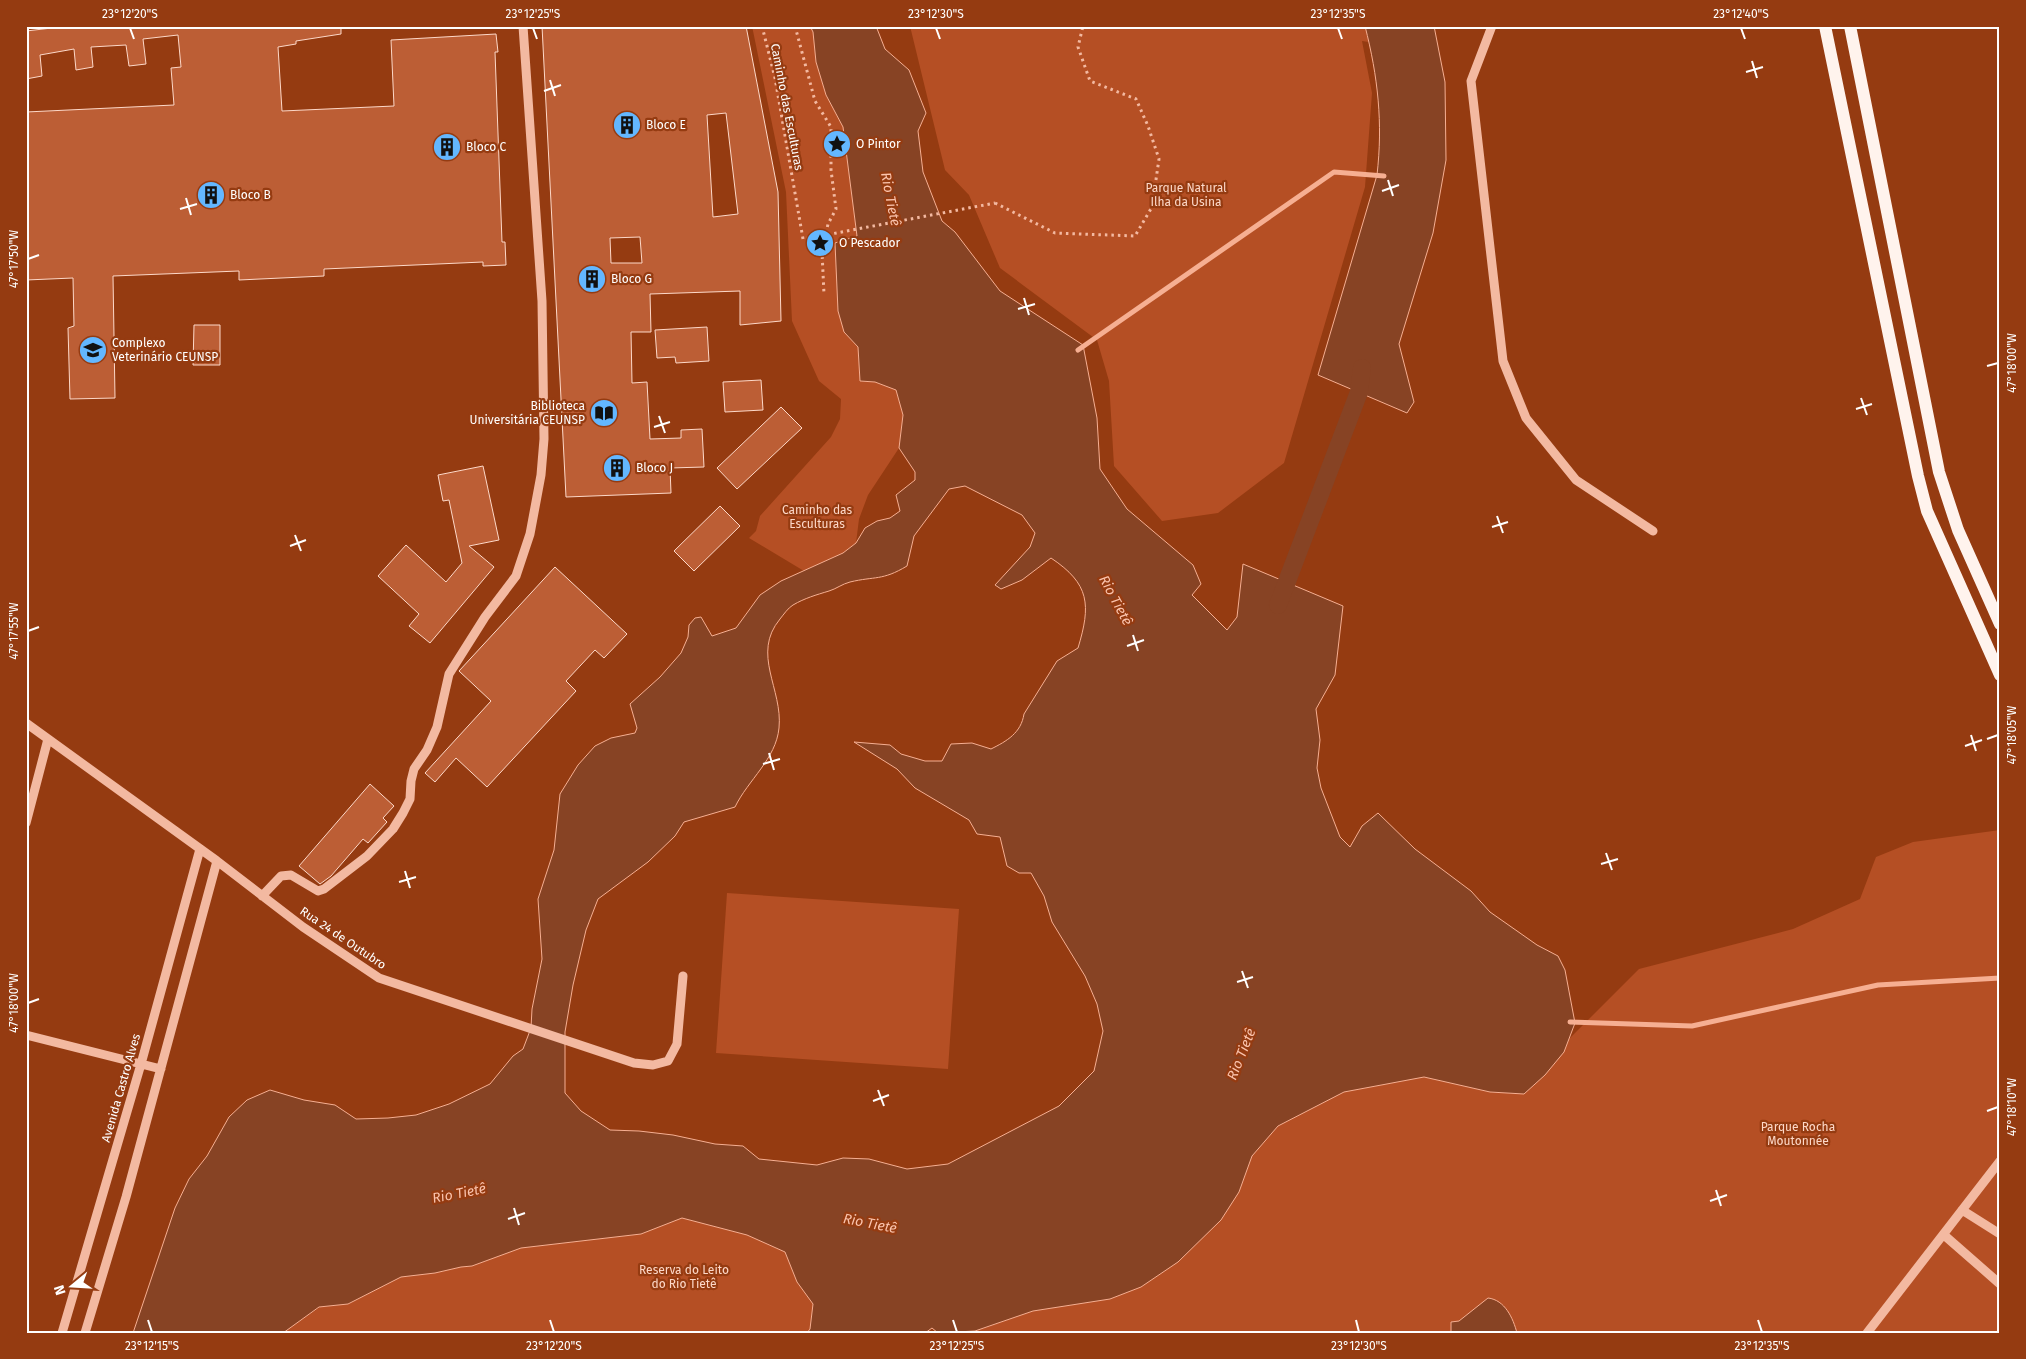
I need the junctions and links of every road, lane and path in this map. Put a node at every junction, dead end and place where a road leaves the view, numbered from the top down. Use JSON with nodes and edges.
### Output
{"nodes":[{"id":1,"x":523,"y":26,"type":"edge"},
{"id":2,"x":762,"y":26,"type":"edge"},
{"id":3,"x":795,"y":26,"type":"edge"},
{"id":4,"x":1083,"y":26,"type":"edge"},
{"id":5,"x":1492,"y":26,"type":"edge"},
{"id":6,"x":1825,"y":26,"type":"edge"},
{"id":7,"x":1850,"y":26,"type":"edge"},
{"id":8,"x":824,"y":294,"type":"dead end"},
{"id":9,"x":1653,"y":531,"type":"dead end"},
{"id":10,"x":2000,"y":624,"type":"edge"},
{"id":11,"x":2000,"y":675,"type":"edge"},
{"id":12,"x":26,"y":723,"type":"edge"},
{"id":13,"x":48,"y":739,"type":"junction"},
{"id":14,"x":26,"y":823,"type":"edge"},
{"id":15,"x":200,"y":849,"type":"junction"},
{"id":16,"x":218,"y":861,"type":"junction"},
{"id":17,"x":262,"y":896,"type":"junction"},
{"id":18,"x":683,"y":976,"type":"dead end"},
{"id":19,"x":26,"y":1035,"type":"edge"},
{"id":20,"x":141,"y":1064,"type":"junction"},
{"id":21,"x":161,"y":1069,"type":"junction"},
{"id":22,"x":2000,"y":1161,"type":"edge"},
{"id":23,"x":1962,"y":1210,"type":"junction"},
{"id":24,"x":2000,"y":1234,"type":"edge"},
{"id":25,"x":1944,"y":1235,"type":"junction"},
{"id":26,"x":2000,"y":1284,"type":"edge"},
{"id":27,"x":62,"y":1333,"type":"edge"},
{"id":28,"x":85,"y":1333,"type":"edge"},
{"id":29,"x":1867,"y":1333,"type":"edge"}],
"edges":[{"from":1,"to":17,"type":"street"},
{"from":2,"to":4,"type":"path","name":"Caminho das Esculturas","bridge":true},
{"from":3,"to":8,"type":"path","name":"Caminho das Esculturas"},
{"from":5,"to":9,"type":"street"},
{"from":6,"to":11,"type":"main road"},
{"from":7,"to":10,"type":"main road"},
{"from":12,"to":13,"type":"street","name":"Rua 24 de Outubro"},
{"from":13,"to":14,"type":"street"},
{"from":13,"to":15,"type":"street","name":"Rua 24 de Outubro"},
{"from":15,"to":16,"type":"street","name":"Rua 24 de Outubro"},
{"from":15,"to":20,"type":"street","name":"Avenida Castro Alves"},
{"from":16,"to":17,"type":"street","name":"Rua 24 de Outubro"},
{"from":16,"to":21,"type":"street"},
{"from":17,"to":18,"type":"street","name":"Rua 24 de Outubro"},
{"from":19,"to":20,"type":"street"},
{"from":20,"to":21,"type":"street"},
{"from":20,"to":27,"type":"street","name":"Avenida Castro Alves"},
{"from":21,"to":28,"type":"street"},
{"from":22,"to":23,"type":"street"},
{"from":23,"to":24,"type":"street"},
{"from":23,"to":25,"type":"street"},
{"from":25,"to":26,"type":"street"},
{"from":25,"to":29,"type":"street"}]}
